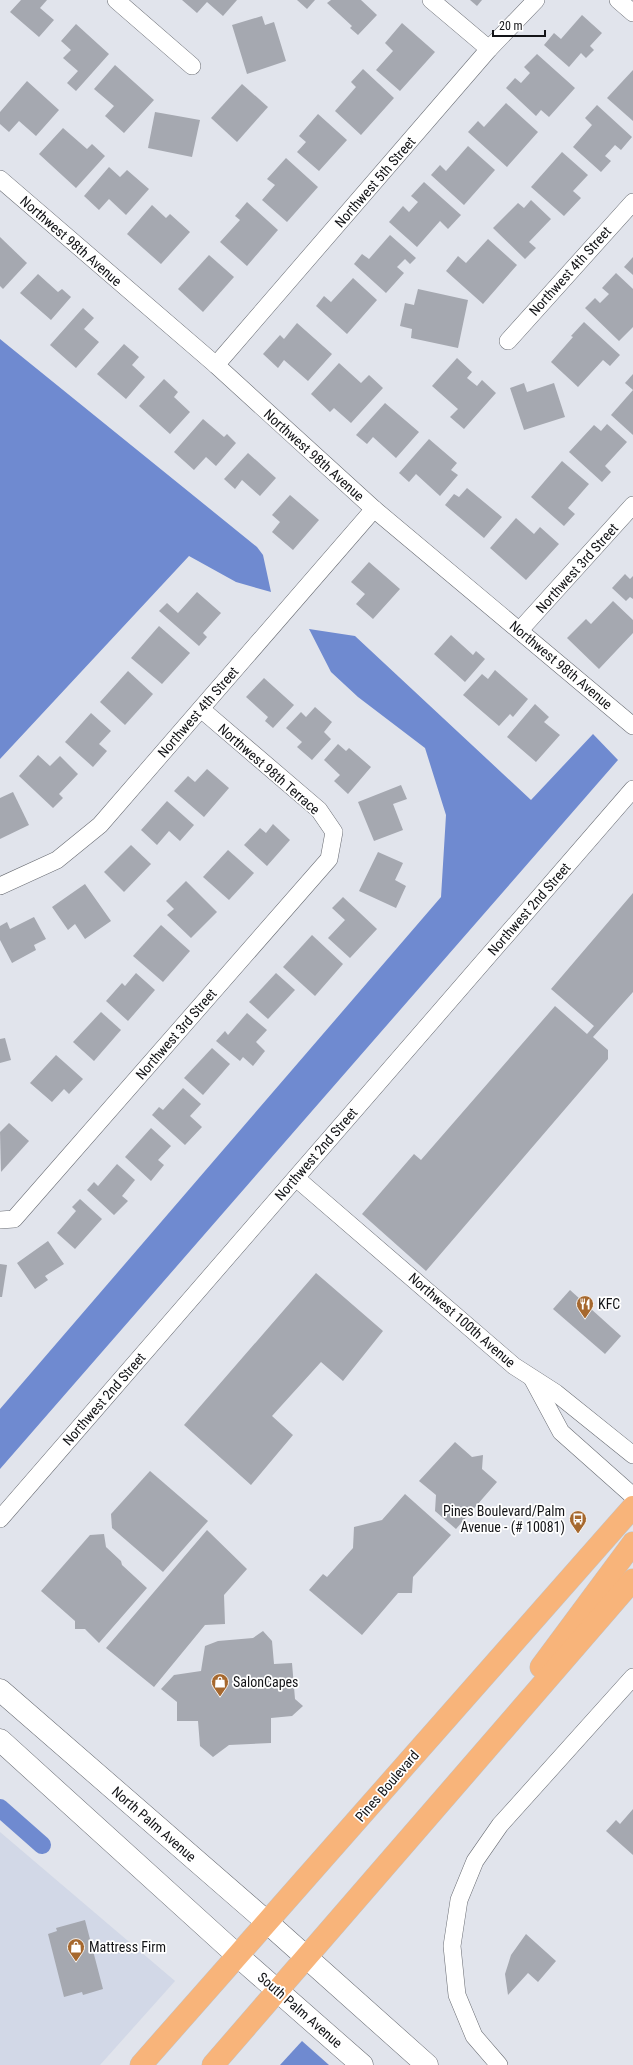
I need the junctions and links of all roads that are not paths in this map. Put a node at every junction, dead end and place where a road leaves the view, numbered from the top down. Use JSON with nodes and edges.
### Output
{"nodes":[{"id":1,"x":116,"y":0,"type":"edge"},
{"id":2,"x":431,"y":0,"type":"edge"},
{"id":3,"x":536,"y":0,"type":"edge"},
{"id":4,"x":618,"y":0,"type":"edge"},
{"id":5,"x":633,"y":14,"type":"edge"},
{"id":6,"x":489,"y":49,"type":"junction"},
{"id":7,"x":192,"y":66,"type":"dead end"},
{"id":8,"x":0,"y":179,"type":"edge"},
{"id":9,"x":633,"y":202,"type":"edge"},
{"id":10,"x":508,"y":341,"type":"dead end"},
{"id":11,"x":216,"y":365,"type":"junction"},
{"id":12,"x":633,"y":505,"type":"edge"},
{"id":13,"x":374,"y":509,"type":"junction"},
{"id":14,"x":520,"y":630,"type":"junction"},
{"id":15,"x":201,"y":709,"type":"junction"},
{"id":16,"x":633,"y":726,"type":"edge"},
{"id":17,"x":633,"y":789,"type":"edge"},
{"id":18,"x":334,"y":832,"type":"joint"},
{"id":19,"x":0,"y":886,"type":"edge"},
{"id":20,"x":296,"y":1178,"type":"junction"},
{"id":21,"x":0,"y":1220,"type":"edge"},
{"id":22,"x":532,"y":1378,"type":"junction"},
{"id":23,"x":633,"y":1456,"type":"edge"},
{"id":24,"x":633,"y":1496,"type":"edge"},
{"id":25,"x":633,"y":1507,"type":"edge"},
{"id":26,"x":0,"y":1519,"type":"edge"},
{"id":27,"x":633,"y":1543,"type":"edge"},
{"id":28,"x":633,"y":1580,"type":"edge"},
{"id":29,"x":633,"y":1677,"type":"edge"},
{"id":30,"x":0,"y":1690,"type":"edge"},
{"id":31,"x":510,"y":1723,"type":"junction"},
{"id":32,"x":0,"y":1740,"type":"edge"},
{"id":33,"x":268,"y":1923,"type":"junction"},
{"id":34,"x":238,"y":1956,"type":"junction"},
{"id":35,"x":307,"y":1958,"type":"junction"},
{"id":36,"x":278,"y":1992,"type":"junction"},
{"id":37,"x":141,"y":2065,"type":"edge"},
{"id":38,"x":213,"y":2065,"type":"edge"},
{"id":39,"x":362,"y":2065,"type":"edge"},
{"id":40,"x":427,"y":2065,"type":"edge"},
{"id":41,"x":499,"y":2065,"type":"edge"}],
"edges":[{"from":1,"to":7,"type":"street"},
{"from":2,"to":6,"type":"street"},
{"from":3,"to":6,"type":"street","name":"Northwest 5th Street"},
{"from":4,"to":5,"type":"street"},
{"from":6,"to":11,"type":"street","name":"Northwest 5th Street"},
{"from":8,"to":11,"type":"street","name":"Northwest 98th Avenue"},
{"from":9,"to":10,"type":"street","name":"Northwest 4th Street"},
{"from":11,"to":13,"type":"street","name":"Northwest 98th Avenue"},
{"from":12,"to":14,"type":"street","name":"Northwest 3rd Street"},
{"from":13,"to":14,"type":"street","name":"Northwest 98th Avenue"},
{"from":13,"to":15,"type":"street","name":"Northwest 4th Street"},
{"from":14,"to":16,"type":"street","name":"Northwest 98th Avenue"},
{"from":15,"to":18,"type":"street","name":"Northwest 98th Terrace"},
{"from":15,"to":19,"type":"street","name":"Northwest 4th Street"},
{"from":17,"to":20,"type":"street","name":"Northwest 2nd Street"},
{"from":18,"to":21,"type":"street","name":"Northwest 3rd Street"},
{"from":20,"to":22,"type":"street","name":"Northwest 100th Avenue"},
{"from":20,"to":26,"type":"street","name":"Northwest 2nd Street"},
{"from":22,"to":23,"type":"street","name":"Northwest 100th Avenue"},
{"from":22,"to":24,"type":"street"},
{"from":25,"to":33,"type":"highway","name":"Pines Boulevard"},
{"from":27,"to":31,"type":"highway"},
{"from":28,"to":31,"type":"highway"},
{"from":29,"to":41,"type":"street"},
{"from":30,"to":33,"type":"main road","name":"North Palm Avenue"},
{"from":31,"to":35,"type":"highway"},
{"from":32,"to":34,"type":"main road"},
{"from":33,"to":34,"type":"highway","name":"Pines Boulevard"},
{"from":33,"to":35,"type":"main road","name":"North Palm Avenue"},
{"from":34,"to":36,"type":"main road","name":"South Palm Avenue"},
{"from":34,"to":37,"type":"highway","name":"Pines Boulevard"},
{"from":35,"to":36,"type":"highway"},
{"from":35,"to":40,"type":"main road"},
{"from":36,"to":38,"type":"highway"},
{"from":36,"to":39,"type":"main road","name":"South Palm Avenue"}]}
